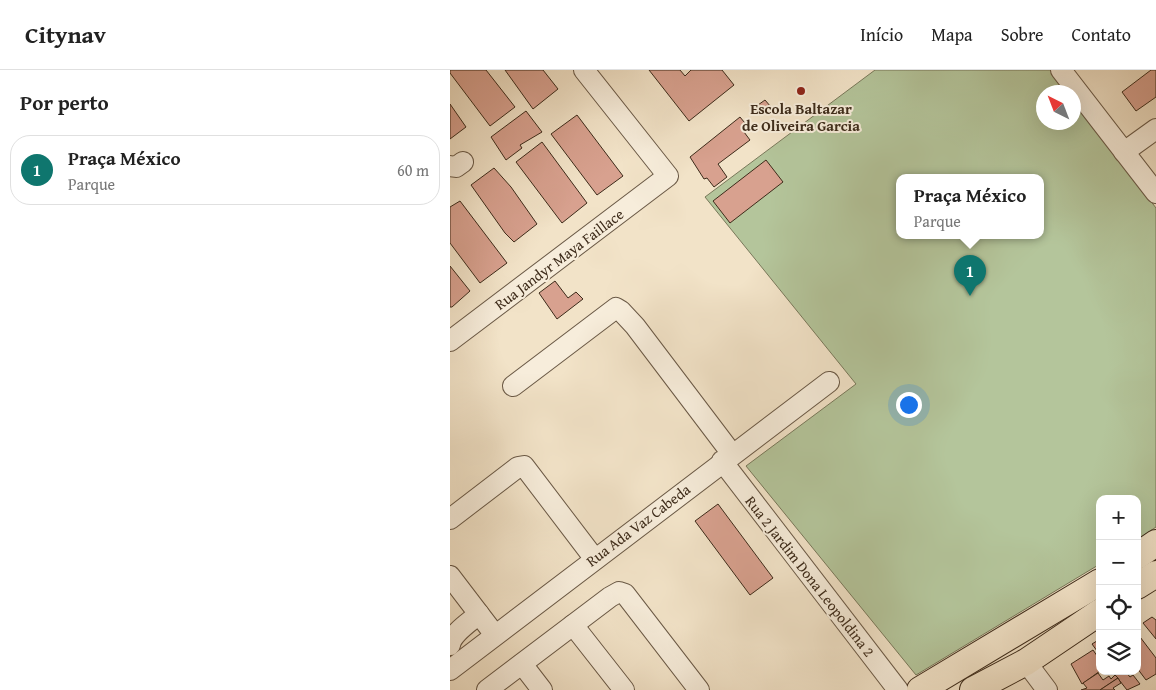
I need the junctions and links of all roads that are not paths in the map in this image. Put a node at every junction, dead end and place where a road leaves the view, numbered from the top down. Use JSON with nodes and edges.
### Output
{"nodes":[{"id":1,"x":584,"y":70,"type":"edge"},
{"id":2,"x":1061,"y":70,"type":"edge"},
{"id":3,"x":1156,"y":129,"type":"edge"},
{"id":4,"x":1124,"y":152,"type":"junction"},
{"id":5,"x":1156,"y":193,"type":"edge"},
{"id":6,"x":450,"y":341,"type":"edge"},
{"id":7,"x":829,"y":382,"type":"dead end"},
{"id":8,"x":513,"y":386,"type":"dead end"},
{"id":9,"x":727,"y":458,"type":"junction"},
{"id":10,"x":450,"y":519,"type":"edge"},
{"id":11,"x":1156,"y":543,"type":"edge"},
{"id":12,"x":1141,"y":553,"type":"edge"},
{"id":13,"x":594,"y":558,"type":"junction"},
{"id":14,"x":1156,"y":574,"type":"edge"},
{"id":15,"x":450,"y":576,"type":"edge"},
{"id":16,"x":1096,"y":584,"type":"edge"},
{"id":17,"x":1139,"y":585,"type":"edge"},
{"id":18,"x":479,"y":614,"type":"junction"},
{"id":19,"x":1096,"y":615,"type":"edge"},
{"id":20,"x":573,"y":625,"type":"junction"},
{"id":21,"x":495,"y":635,"type":"junction"},
{"id":22,"x":450,"y":645,"type":"edge"},
{"id":23,"x":1026,"y":662,"type":"junction"},
{"id":24,"x":451,"y":664,"type":"edge"},
{"id":25,"x":522,"y":664,"type":"junction"},
{"id":26,"x":488,"y":690,"type":"edge"},
{"id":27,"x":542,"y":690,"type":"edge"},
{"id":28,"x":624,"y":690,"type":"edge"},
{"id":29,"x":699,"y":690,"type":"edge"},
{"id":30,"x":898,"y":690,"type":"edge"},
{"id":31,"x":920,"y":690,"type":"edge"},
{"id":32,"x":973,"y":690,"type":"edge"},
{"id":33,"x":1048,"y":690,"type":"edge"}],
"edges":[{"from":1,"to":6,"type":"street","name":"Rua Jandyr Maya Faillace"},
{"from":2,"to":4,"type":"street"},
{"from":3,"to":4,"type":"street"},
{"from":4,"to":5,"type":"street"},
{"from":7,"to":9,"type":"street","name":"Rua Ada Vaz Cabeda"},
{"from":8,"to":9,"type":"street","name":"Rua 2 Jardim Dona Leopoldina 2"},
{"from":9,"to":13,"type":"street","name":"Rua Ada Vaz Cabeda"},
{"from":9,"to":30,"type":"street","name":"Rua 2 Jardim Dona Leopoldina 2"},
{"from":10,"to":13,"type":"street"},
{"from":11,"to":12,"type":"main road"},
{"from":13,"to":21,"type":"street","name":"Rua Ada Vaz Cabeda"},
{"from":14,"to":17,"type":"main road"},
{"from":15,"to":18,"type":"street"},
{"from":16,"to":31,"type":"main road"},
{"from":18,"to":21,"type":"street"},
{"from":18,"to":22,"type":"street"},
{"from":19,"to":23,"type":"main road"},
{"from":20,"to":25,"type":"street"},
{"from":20,"to":28,"type":"street"},
{"from":20,"to":29,"type":"street"},
{"from":21,"to":24,"type":"street","name":"Rua Ada Vaz Cabeda"},
{"from":23,"to":32,"type":"main road"},
{"from":23,"to":33,"type":"street"},
{"from":25,"to":26,"type":"street"},
{"from":25,"to":27,"type":"street"}]}
